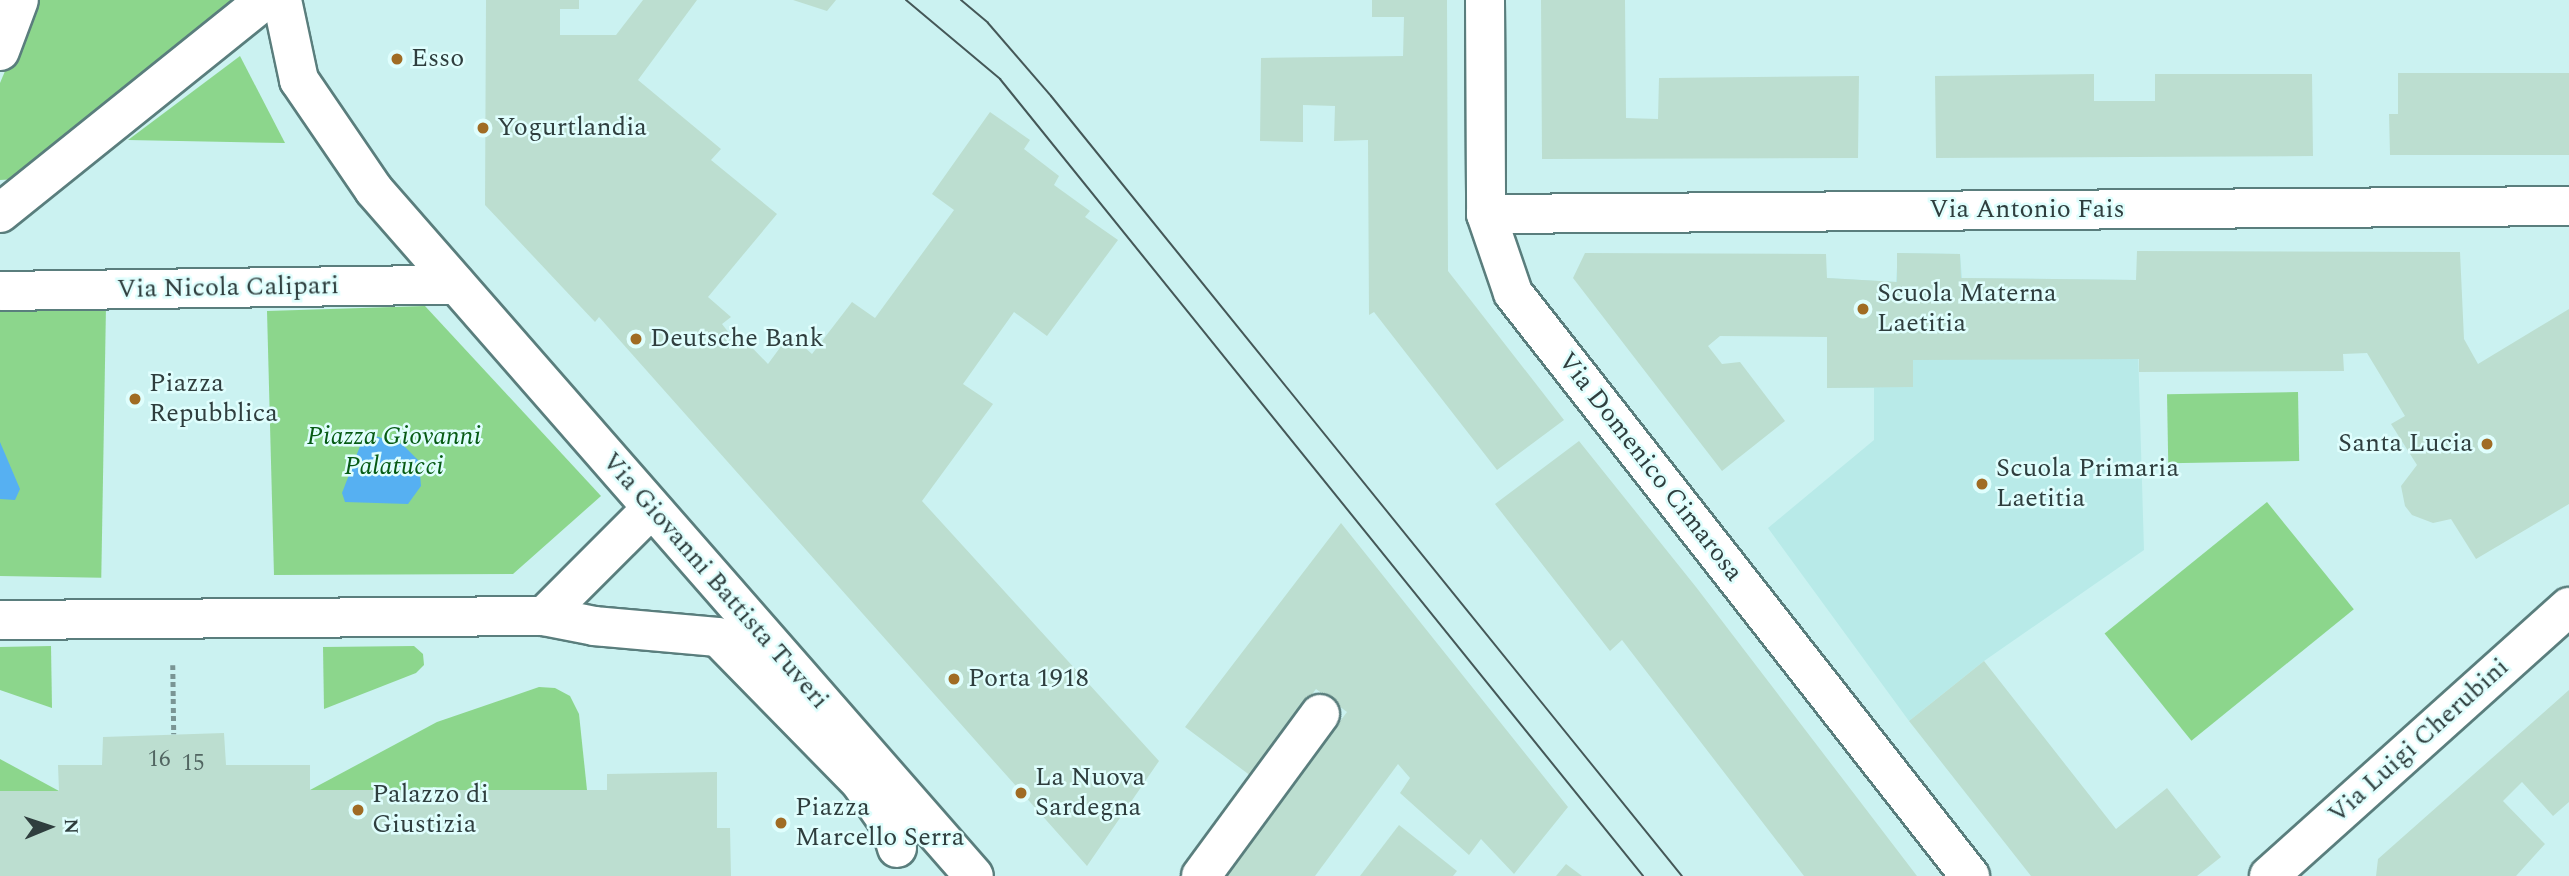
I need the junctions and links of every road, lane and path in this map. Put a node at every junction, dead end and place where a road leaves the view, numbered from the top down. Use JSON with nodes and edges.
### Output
{"nodes":[{"id":1,"x":10,"y":0,"type":"edge"},
{"id":2,"x":19,"y":0,"type":"edge"},
{"id":3,"x":265,"y":0,"type":"edge"},
{"id":4,"x":282,"y":0,"type":"edge"},
{"id":5,"x":1485,"y":0,"type":"edge"},
{"id":6,"x":1,"y":47,"type":"edge"},
{"id":7,"x":2569,"y":206,"type":"edge"},
{"id":8,"x":0,"y":213,"type":"edge"},
{"id":9,"x":1486,"y":214,"type":"junction"},
{"id":10,"x":456,"y":285,"type":"junction"},
{"id":11,"x":0,"y":291,"type":"edge"},
{"id":12,"x":651,"y":509,"type":"junction"},
{"id":13,"x":2569,"y":607,"type":"edge"},
{"id":14,"x":544,"y":616,"type":"junction"},
{"id":15,"x":0,"y":620,"type":"edge"},
{"id":16,"x":173,"y":687,"type":"dead end"},
{"id":17,"x":1320,"y":714,"type":"dead end"},
{"id":18,"x":174,"y":734,"type":"dead end"},
{"id":19,"x":915,"y":808,"type":"junction"},
{"id":20,"x":898,"y":862,"type":"edge"},
{"id":21,"x":974,"y":876,"type":"edge"},
{"id":22,"x":1201,"y":876,"type":"edge"},
{"id":23,"x":1970,"y":876,"type":"edge"},
{"id":24,"x":2269,"y":876,"type":"edge"}],
"edges":[{"from":1,"to":6,"type":"street"},
{"from":2,"to":6,"type":"street"},
{"from":3,"to":8,"type":"street"},
{"from":4,"to":10,"type":"street"},
{"from":5,"to":9,"type":"street","name":"Via Domenico Cimarosa"},
{"from":7,"to":9,"type":"street","name":"Via Antonio Fais"},
{"from":9,"to":23,"type":"street","name":"Via Domenico Cimarosa"},
{"from":10,"to":11,"type":"street","name":"Via Nicola Calipari"},
{"from":10,"to":12,"type":"street","name":"Via Giovanni Battista Tuveri"},
{"from":12,"to":14,"type":"street"},
{"from":12,"to":19,"type":"street","name":"Via Giovanni Battista Tuveri"},
{"from":13,"to":24,"type":"street","name":"Via Luigi Cherubini"},
{"from":14,"to":15,"type":"street"},
{"from":14,"to":20,"type":"street"},
{"from":16,"to":18,"type":"path"},
{"from":17,"to":22,"type":"street"},
{"from":19,"to":20,"type":"street"},
{"from":19,"to":21,"type":"street","name":"Via Giovanni Battista Tuveri"}]}
